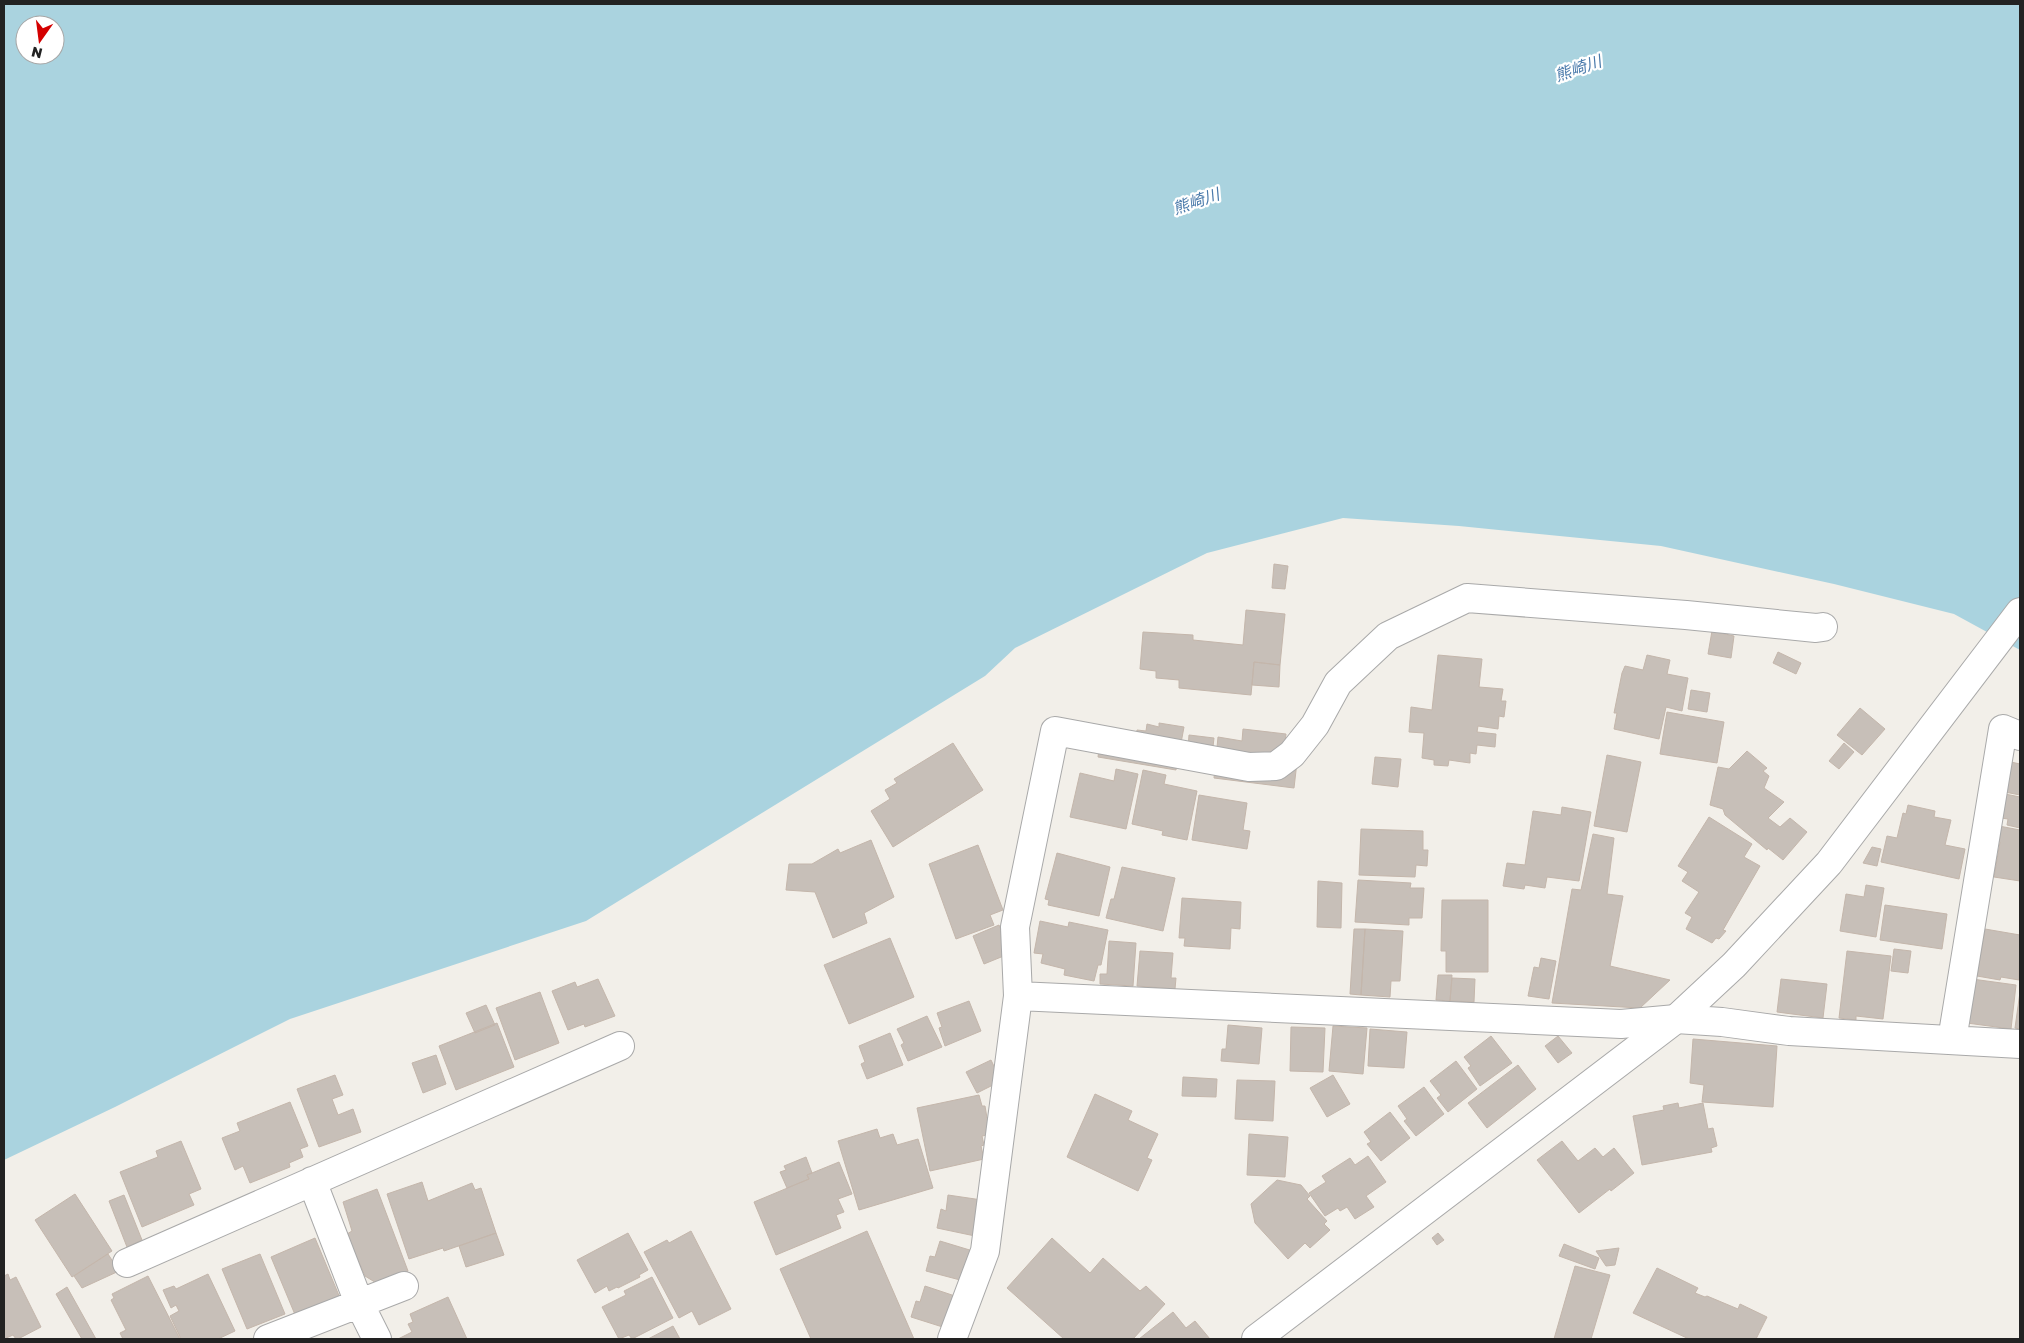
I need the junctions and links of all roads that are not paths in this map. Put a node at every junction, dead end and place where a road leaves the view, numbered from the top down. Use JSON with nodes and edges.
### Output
{"nodes":[{"id":1,"x":2020,"y":612,"type":"edge"},
{"id":2,"x":1824,"y":627,"type":"dead end"},
{"id":3,"x":2020,"y":736,"type":"edge"},
{"id":4,"x":1018,"y":996,"type":"junction"},
{"id":5,"x":1676,"y":1019,"type":"junction"},
{"id":6,"x":1952,"y":1040,"type":"junction"},
{"id":7,"x":2020,"y":1044,"type":"edge"},
{"id":8,"x":620,"y":1046,"type":"dead end"},
{"id":9,"x":312,"y":1181,"type":"junction"},
{"id":10,"x":127,"y":1263,"type":"dead end"},
{"id":11,"x":404,"y":1286,"type":"dead end"},
{"id":12,"x":359,"y":1303,"type":"junction"},
{"id":13,"x":268,"y":1339,"type":"edge"},
{"id":14,"x":377,"y":1339,"type":"edge"},
{"id":15,"x":952,"y":1339,"type":"edge"},
{"id":16,"x":1256,"y":1339,"type":"edge"}],
"edges":[{"from":1,"to":5,"type":"street"},
{"from":2,"to":4,"type":"street"},
{"from":3,"to":6,"type":"street"},
{"from":4,"to":5,"type":"street"},
{"from":4,"to":15,"type":"street"},
{"from":5,"to":6,"type":"street"},
{"from":5,"to":16,"type":"street"},
{"from":6,"to":7,"type":"street"},
{"from":8,"to":9,"type":"street"},
{"from":9,"to":10,"type":"street"},
{"from":9,"to":12,"type":"street"},
{"from":11,"to":12,"type":"street"},
{"from":12,"to":13,"type":"street"},
{"from":12,"to":14,"type":"street"}]}
